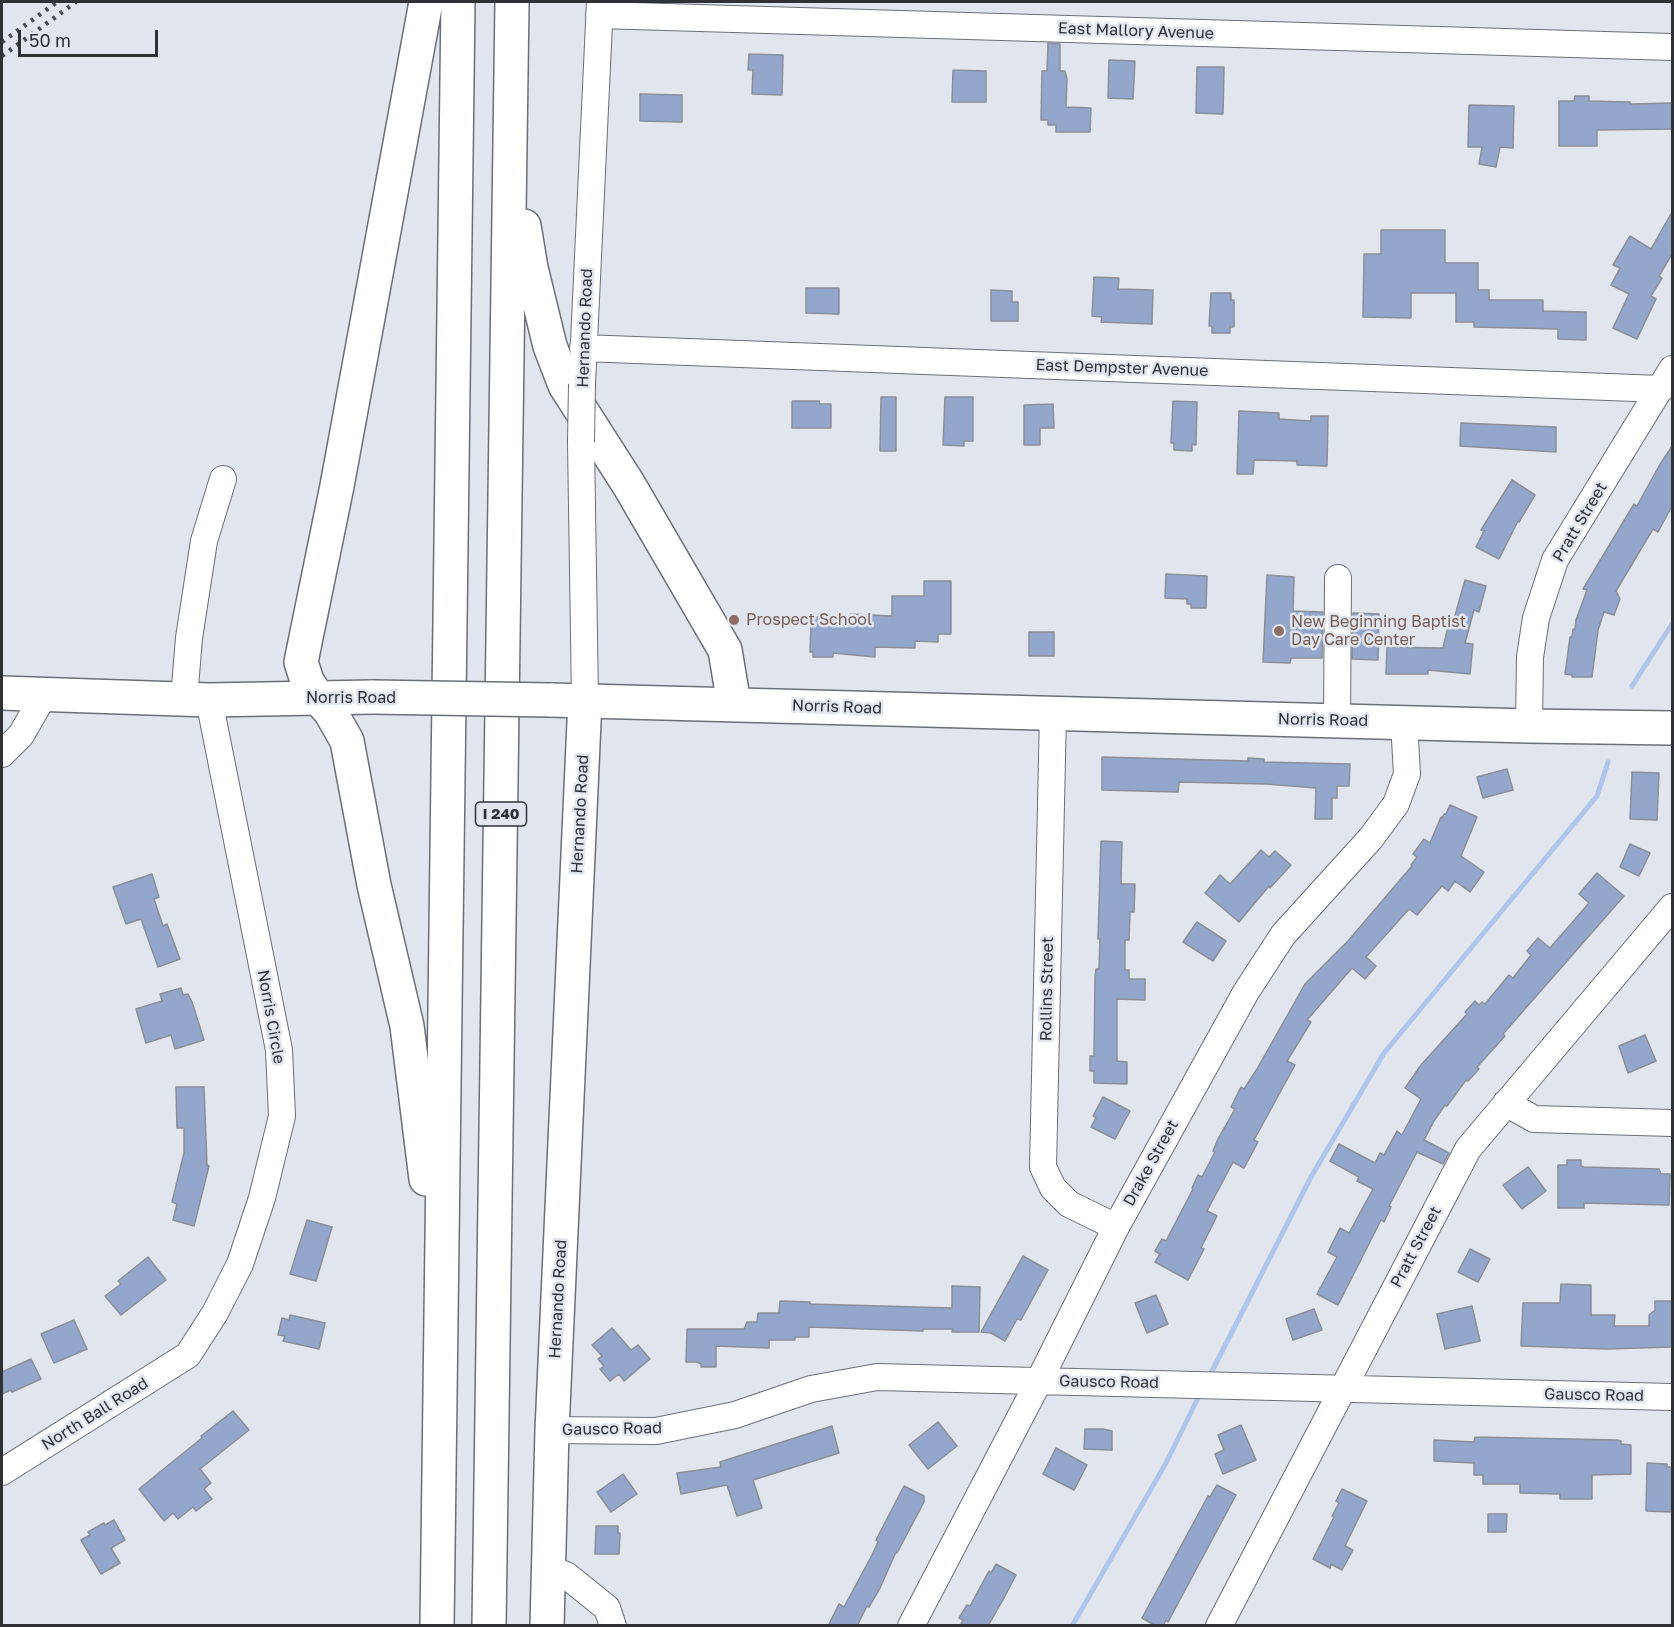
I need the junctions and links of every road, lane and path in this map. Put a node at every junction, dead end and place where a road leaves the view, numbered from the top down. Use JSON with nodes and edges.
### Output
{"nodes":[{"id":1,"x":426,"y":2,"type":"edge"},
{"id":2,"x":458,"y":2,"type":"edge"},
{"id":3,"x":512,"y":2,"type":"edge"},
{"id":4,"x":600,"y":8,"type":"edge"},
{"id":5,"x":1672,"y":47,"type":"edge"},
{"id":6,"x":511,"y":152,"type":"junction"},
{"id":7,"x":584,"y":348,"type":"junction"},
{"id":8,"x":1667,"y":379,"type":"edge"},
{"id":9,"x":223,"y":479,"type":"dead end"},
{"id":10,"x":1338,"y":578,"type":"dead end"},
{"id":11,"x":2,"y":693,"type":"edge"},
{"id":12,"x":44,"y":695,"type":"junction"},
{"id":13,"x":318,"y":698,"type":"junction"},
{"id":14,"x":196,"y":700,"type":"junction"},
{"id":15,"x":585,"y":700,"type":"junction"},
{"id":16,"x":734,"y":704,"type":"junction"},
{"id":17,"x":1053,"y":713,"type":"junction"},
{"id":18,"x":1337,"y":721,"type":"junction"},
{"id":19,"x":1404,"y":722,"type":"junction"},
{"id":20,"x":1529,"y":726,"type":"junction"},
{"id":21,"x":1672,"y":728,"type":"edge"},
{"id":22,"x":2,"y":754,"type":"edge"},
{"id":23,"x":1672,"y":907,"type":"edge"},
{"id":24,"x":1506,"y":1103,"type":"junction"},
{"id":25,"x":1672,"y":1123,"type":"edge"},
{"id":26,"x":1116,"y":1227,"type":"junction"},
{"id":27,"x":441,"y":1271,"type":"junction"},
{"id":28,"x":188,"y":1355,"type":"joint"},
{"id":29,"x":1039,"y":1381,"type":"junction"},
{"id":30,"x":1341,"y":1388,"type":"junction"},
{"id":31,"x":1672,"y":1397,"type":"edge"},
{"id":32,"x":552,"y":1430,"type":"junction"},
{"id":33,"x":2,"y":1472,"type":"edge"},
{"id":34,"x":548,"y":1568,"type":"junction"},
{"id":35,"x":436,"y":1626,"type":"edge"},
{"id":36,"x":489,"y":1626,"type":"edge"},
{"id":37,"x":547,"y":1626,"type":"edge"},
{"id":38,"x":613,"y":1626,"type":"edge"},
{"id":39,"x":911,"y":1626,"type":"edge"},
{"id":40,"x":1219,"y":1626,"type":"edge"}],
"edges":[{"from":1,"to":13,"type":"main road"},
{"from":2,"to":27,"type":"main road"},
{"from":3,"to":6,"type":"main road","number":"I 240"},
{"from":4,"to":5,"type":"street","name":"East Mallory Avenue"},
{"from":4,"to":7,"type":"street","name":"Hernando Road"},
{"from":6,"to":16,"type":"main road"},
{"from":6,"to":36,"type":"main road","number":"I 240"},
{"from":7,"to":8,"type":"street","name":"East Dempster Avenue"},
{"from":7,"to":15,"type":"street","name":"Hernando Road","bridge":true},
{"from":8,"to":20,"type":"street","name":"Pratt Street"},
{"from":9,"to":14,"type":"street","name":"Norris Circle"},
{"from":10,"to":18,"type":"street"},
{"from":11,"to":12,"type":"main road","name":"Norris Road"},
{"from":12,"to":14,"type":"main road","name":"Norris Road"},
{"from":12,"to":22,"type":"street"},
{"from":13,"to":14,"type":"main road","name":"Norris Road"},
{"from":13,"to":15,"type":"main road","name":"Norris Road","bridge":true},
{"from":13,"to":27,"type":"main road"},
{"from":14,"to":28,"type":"street","name":"Norris Circle"},
{"from":15,"to":16,"type":"main road","name":"Norris Road"},
{"from":15,"to":32,"type":"main road","name":"Hernando Road"},
{"from":16,"to":17,"type":"main road","name":"Norris Road"},
{"from":17,"to":18,"type":"main road","name":"Norris Road"},
{"from":17,"to":26,"type":"street","name":"Rollins Street"},
{"from":18,"to":19,"type":"main road","name":"Norris Road"},
{"from":19,"to":20,"type":"main road","name":"Norris Road"},
{"from":19,"to":26,"type":"street","name":"Drake Street"},
{"from":20,"to":21,"type":"main road","name":"Norris Road"},
{"from":23,"to":24,"type":"street","name":"Pratt Street"},
{"from":24,"to":25,"type":"street"},
{"from":24,"to":30,"type":"street","name":"Pratt Street"},
{"from":26,"to":29,"type":"street","name":"Drake Street"},
{"from":27,"to":35,"type":"main road"},
{"from":28,"to":33,"type":"street","name":"North Ball Road"},
{"from":29,"to":30,"type":"street","name":"Gausco Road"},
{"from":29,"to":32,"type":"street","name":"Gausco Road"},
{"from":29,"to":39,"type":"street","name":"Drake Street"},
{"from":30,"to":31,"type":"street","name":"Gausco Road"},
{"from":30,"to":40,"type":"street","name":"Pratt Street"},
{"from":32,"to":34,"type":"main road","name":"Hernando Road"},
{"from":34,"to":37,"type":"main road","name":"Hernando Road"},
{"from":34,"to":38,"type":"street"}]}
